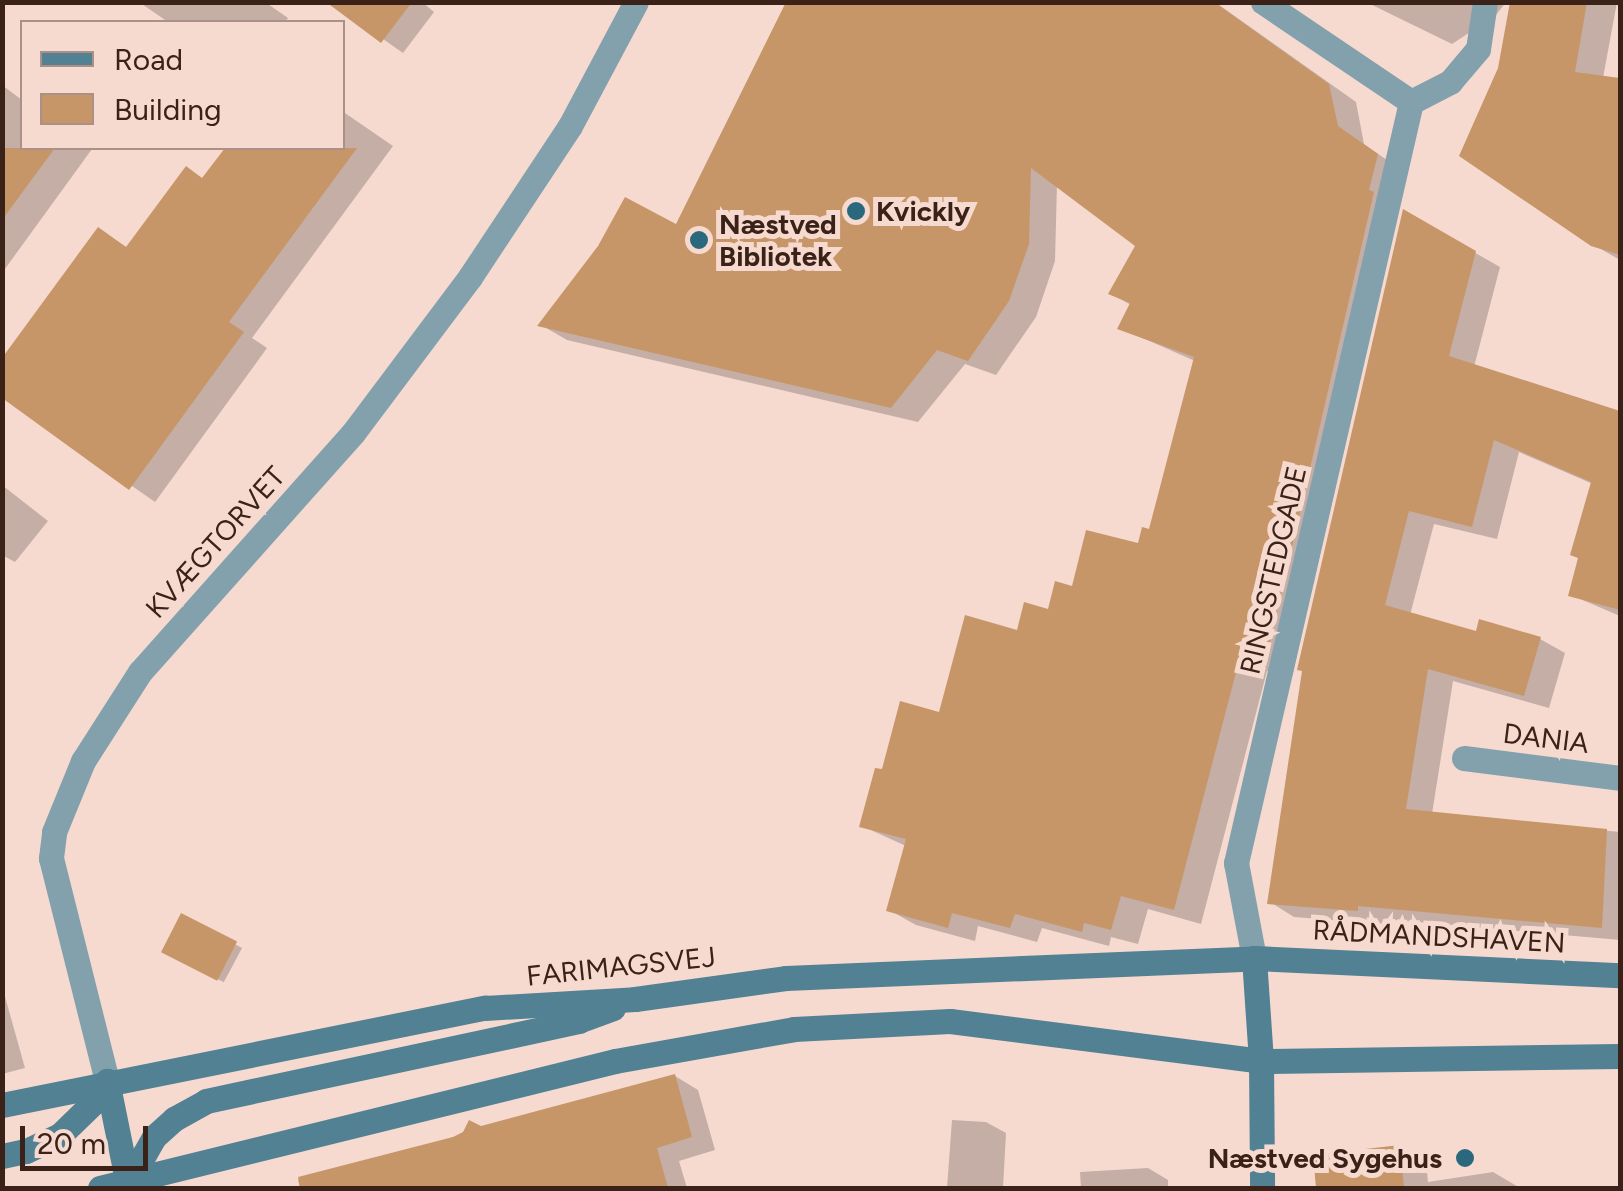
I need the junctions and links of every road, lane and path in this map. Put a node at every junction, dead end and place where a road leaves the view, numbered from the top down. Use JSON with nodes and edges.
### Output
{"nodes":[{"id":1,"x":636,"y":2,"type":"edge"},
{"id":2,"x":1263,"y":2,"type":"edge"},
{"id":3,"x":1485,"y":2,"type":"edge"},
{"id":4,"x":1411,"y":102,"type":"junction"},
{"id":5,"x":1464,"y":758,"type":"dead end"},
{"id":6,"x":1620,"y":778,"type":"edge"},
{"id":7,"x":1254,"y":958,"type":"junction"},
{"id":8,"x":1620,"y":975,"type":"edge"},
{"id":9,"x":634,"y":1000,"type":"junction"},
{"id":10,"x":1620,"y":1056,"type":"edge"},
{"id":11,"x":1261,"y":1061,"type":"junction"},
{"id":12,"x":107,"y":1082,"type":"junction"},
{"id":13,"x":2,"y":1105,"type":"edge"},
{"id":14,"x":2,"y":1156,"type":"edge"},
{"id":15,"x":128,"y":1186,"type":"edge"},
{"id":16,"x":100,"y":1188,"type":"edge"},
{"id":17,"x":1262,"y":1188,"type":"edge"}],
"edges":[{"from":1,"to":12,"type":"street","name":"KVÆGTORVET"},
{"from":2,"to":4,"type":"street"},
{"from":3,"to":4,"type":"street"},
{"from":4,"to":7,"type":"street","name":"RINGSTEDGADE"},
{"from":5,"to":6,"type":"street","name":"DANIA"},
{"from":7,"to":8,"type":"main road","name":"RÅDMANDSHAVEN"},
{"from":7,"to":9,"type":"main road","name":"FARIMAGSVEJ"},
{"from":7,"to":11,"type":"main road","name":"RINGSTEDGADE"},
{"from":9,"to":12,"type":"main road","name":"FARIMAGSVEJ"},
{"from":9,"to":15,"type":"main road"},
{"from":10,"to":11,"type":"main road"},
{"from":11,"to":15,"type":"main road"},
{"from":11,"to":17,"type":"main road","name":"RINGSTEDGADE"},
{"from":12,"to":13,"type":"main road","name":"FARIMAGSVEJ"},
{"from":12,"to":14,"type":"main road"},
{"from":12,"to":15,"type":"main road","name":"KVÆGTORVET"},
{"from":15,"to":16,"type":"main road"}]}
